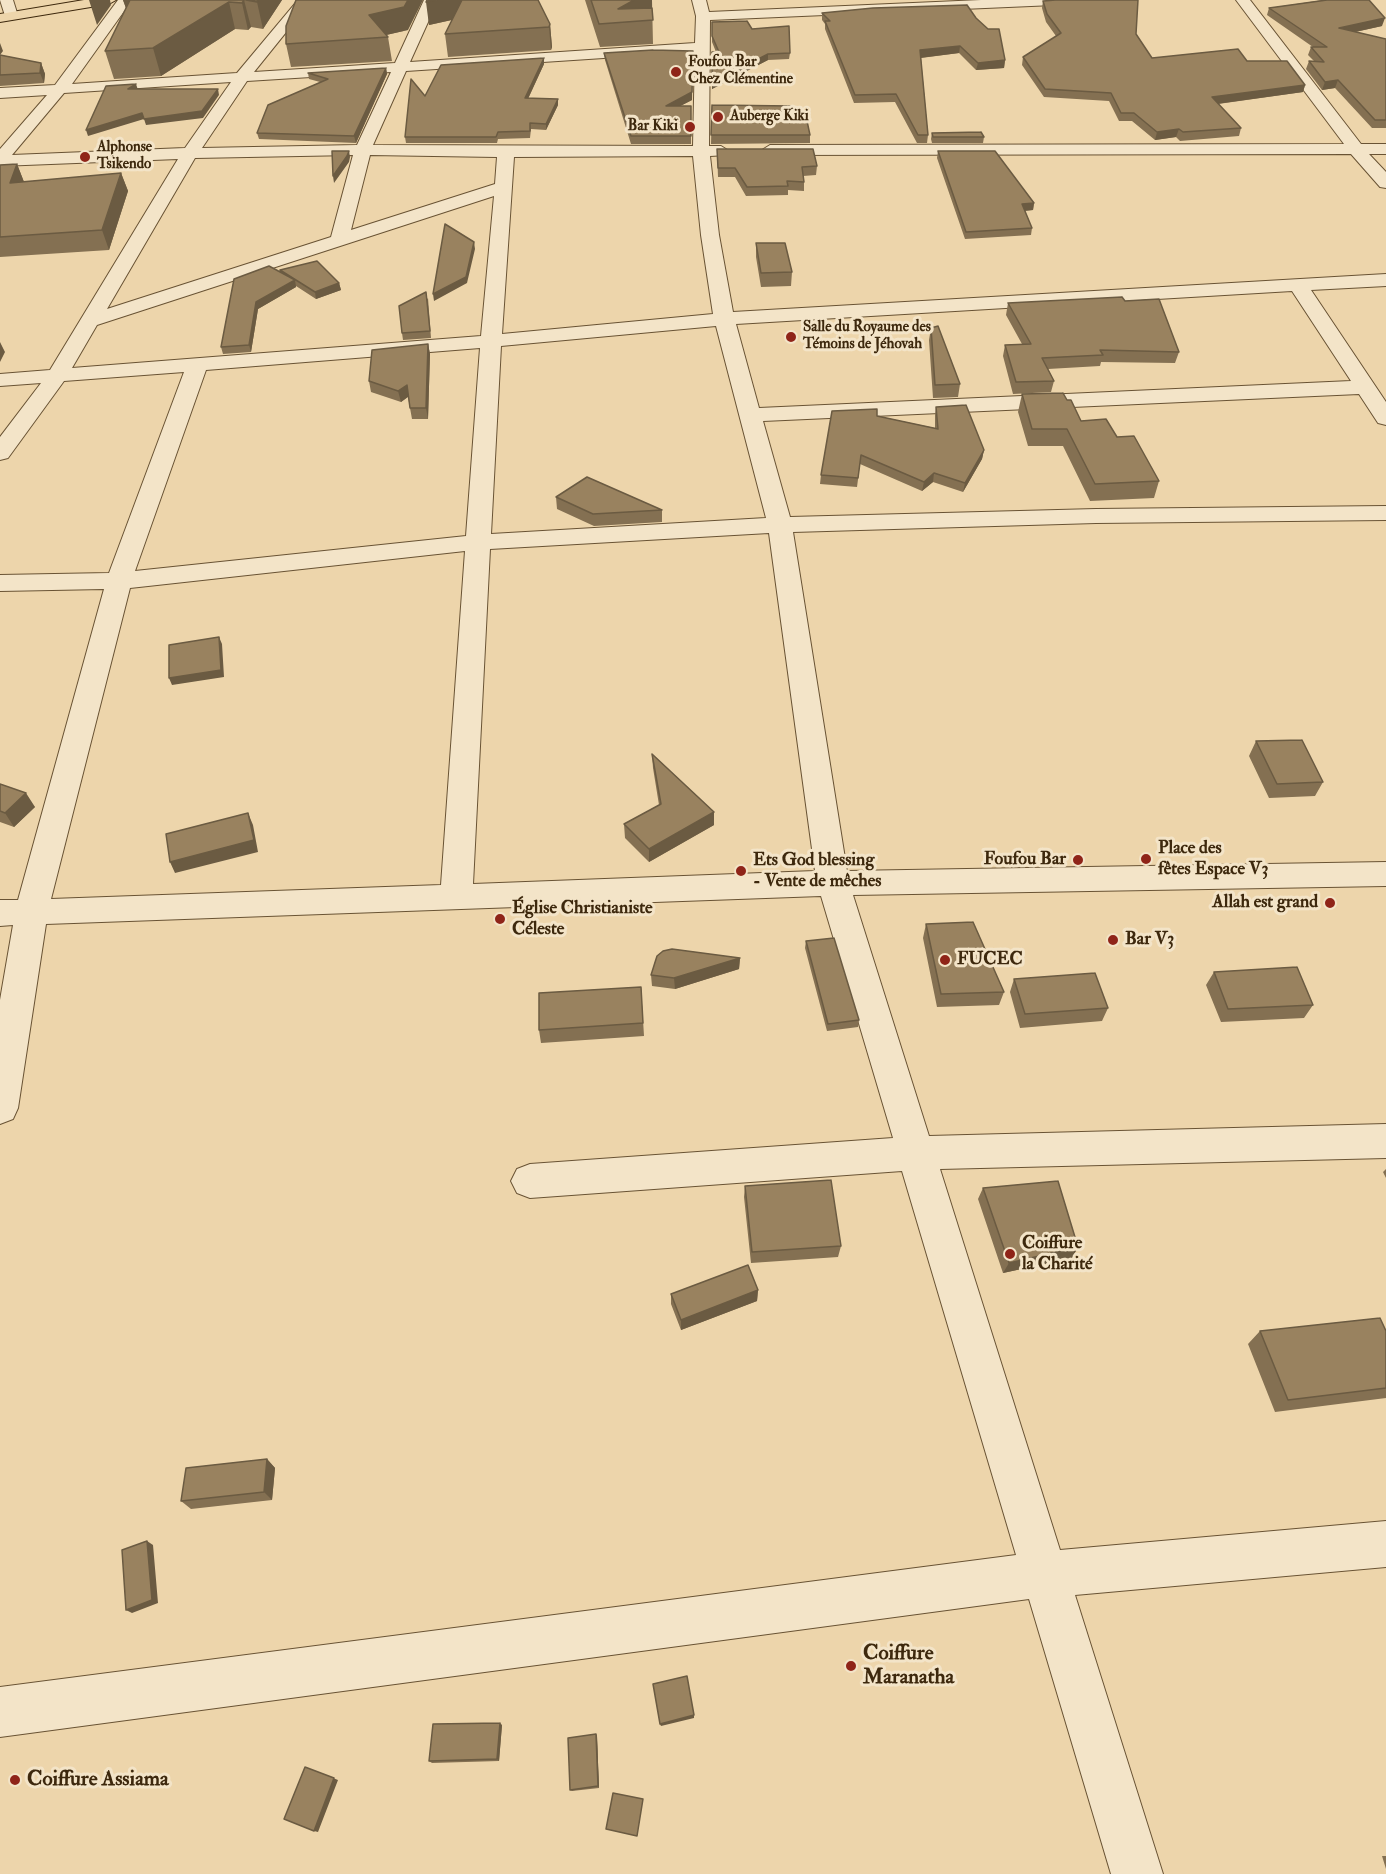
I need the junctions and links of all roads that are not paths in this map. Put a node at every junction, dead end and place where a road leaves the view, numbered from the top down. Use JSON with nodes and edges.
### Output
{"nodes":[{"id":1,"x":6,"y":0,"type":"edge"},
{"id":2,"x":109,"y":0,"type":"edge"},
{"id":3,"x":125,"y":0,"type":"edge"},
{"id":4,"x":305,"y":0,"type":"edge"},
{"id":5,"x":431,"y":0,"type":"edge"},
{"id":6,"x":1077,"y":0,"type":"edge"},
{"id":7,"x":1243,"y":0,"type":"edge"},
{"id":8,"x":701,"y":8,"type":"edge"},
{"id":9,"x":6,"y":17,"type":"edge"},
{"id":10,"x":702,"y":47,"type":"junction"},
{"id":11,"x":400,"y":67,"type":"junction"},
{"id":12,"x":242,"y":77,"type":"junction"},
{"id":13,"x":60,"y":89,"type":"junction"},
{"id":14,"x":0,"y":93,"type":"edge"},
{"id":15,"x":1355,"y":148,"type":"junction"},
{"id":16,"x":1386,"y":149,"type":"edge"},
{"id":17,"x":363,"y":150,"type":"junction"},
{"id":18,"x":701,"y":151,"type":"junction"},
{"id":19,"x":506,"y":152,"type":"junction"},
{"id":20,"x":190,"y":153,"type":"junction"},
{"id":21,"x":0,"y":160,"type":"edge"},
{"id":22,"x":1386,"y":183,"type":"edge"},
{"id":23,"x":503,"y":187,"type":"junction"},
{"id":24,"x":339,"y":240,"type":"junction"},
{"id":25,"x":1386,"y":280,"type":"edge"},
{"id":26,"x":1298,"y":286,"type":"junction"},
{"id":27,"x":724,"y":319,"type":"junction"},
{"id":28,"x":90,"y":321,"type":"junction"},
{"id":29,"x":491,"y":341,"type":"junction"},
{"id":30,"x":197,"y":365,"type":"junction"},
{"id":31,"x":57,"y":376,"type":"junction"},
{"id":32,"x":0,"y":380,"type":"edge"},
{"id":33,"x":1366,"y":387,"type":"junction"},
{"id":34,"x":750,"y":415,"type":"junction"},
{"id":35,"x":1386,"y":418,"type":"edge"},
{"id":36,"x":0,"y":453,"type":"edge"},
{"id":37,"x":1386,"y":513,"type":"edge"},
{"id":38,"x":780,"y":525,"type":"junction"},
{"id":39,"x":478,"y":542,"type":"junction"},
{"id":40,"x":118,"y":581,"type":"junction"},
{"id":41,"x":0,"y":583,"type":"edge"},
{"id":42,"x":1386,"y":874,"type":"edge"},
{"id":43,"x":833,"y":883,"type":"junction"},
{"id":44,"x":456,"y":898,"type":"junction"},
{"id":45,"x":15,"y":913,"type":"edge"},
{"id":46,"x":0,"y":1108,"type":"edge"},
{"id":47,"x":1386,"y":1141,"type":"edge"},
{"id":48,"x":917,"y":1153,"type":"junction"},
{"id":49,"x":530,"y":1180,"type":"dead end"},
{"id":50,"x":1386,"y":1544,"type":"edge"},
{"id":51,"x":1046,"y":1574,"type":"junction"},
{"id":52,"x":0,"y":1712,"type":"edge"},
{"id":53,"x":1137,"y":1874,"type":"edge"}],
"edges":[{"from":1,"to":9,"type":"street"},
{"from":2,"to":9,"type":"main road"},
{"from":3,"to":13,"type":"street"},
{"from":4,"to":12,"type":"street"},
{"from":5,"to":11,"type":"street"},
{"from":6,"to":8,"type":"street"},
{"from":7,"to":15,"type":"street"},
{"from":8,"to":10,"type":"street"},
{"from":10,"to":11,"type":"street"},
{"from":10,"to":18,"type":"street"},
{"from":11,"to":12,"type":"street"},
{"from":11,"to":17,"type":"street"},
{"from":12,"to":13,"type":"street"},
{"from":12,"to":20,"type":"street"},
{"from":13,"to":14,"type":"street"},
{"from":13,"to":21,"type":"street"},
{"from":15,"to":16,"type":"street"},
{"from":15,"to":18,"type":"street"},
{"from":15,"to":22,"type":"street"},
{"from":17,"to":19,"type":"street"},
{"from":17,"to":20,"type":"street"},
{"from":17,"to":24,"type":"street"},
{"from":18,"to":19,"type":"street"},
{"from":18,"to":27,"type":"street"},
{"from":19,"to":23,"type":"street"},
{"from":20,"to":21,"type":"street"},
{"from":20,"to":28,"type":"street"},
{"from":23,"to":24,"type":"street"},
{"from":23,"to":29,"type":"street"},
{"from":24,"to":28,"type":"street"},
{"from":25,"to":26,"type":"street"},
{"from":26,"to":27,"type":"street"},
{"from":26,"to":33,"type":"street"},
{"from":27,"to":29,"type":"street"},
{"from":27,"to":34,"type":"street"},
{"from":28,"to":31,"type":"street"},
{"from":29,"to":30,"type":"street"},
{"from":29,"to":39,"type":"street"},
{"from":30,"to":31,"type":"street"},
{"from":30,"to":40,"type":"street"},
{"from":31,"to":32,"type":"street"},
{"from":31,"to":36,"type":"street"},
{"from":33,"to":34,"type":"street"},
{"from":33,"to":35,"type":"street"},
{"from":34,"to":38,"type":"street"},
{"from":37,"to":38,"type":"street"},
{"from":38,"to":39,"type":"street"},
{"from":38,"to":43,"type":"street"},
{"from":39,"to":40,"type":"street"},
{"from":39,"to":44,"type":"street"},
{"from":40,"to":41,"type":"street"},
{"from":40,"to":45,"type":"street"},
{"from":42,"to":43,"type":"street"},
{"from":43,"to":44,"type":"street"},
{"from":43,"to":48,"type":"street"},
{"from":44,"to":45,"type":"street"},
{"from":45,"to":46,"type":"street"},
{"from":47,"to":48,"type":"street"},
{"from":48,"to":49,"type":"street"},
{"from":48,"to":51,"type":"street"},
{"from":50,"to":51,"type":"street"},
{"from":51,"to":52,"type":"street"},
{"from":51,"to":53,"type":"street"}]}
